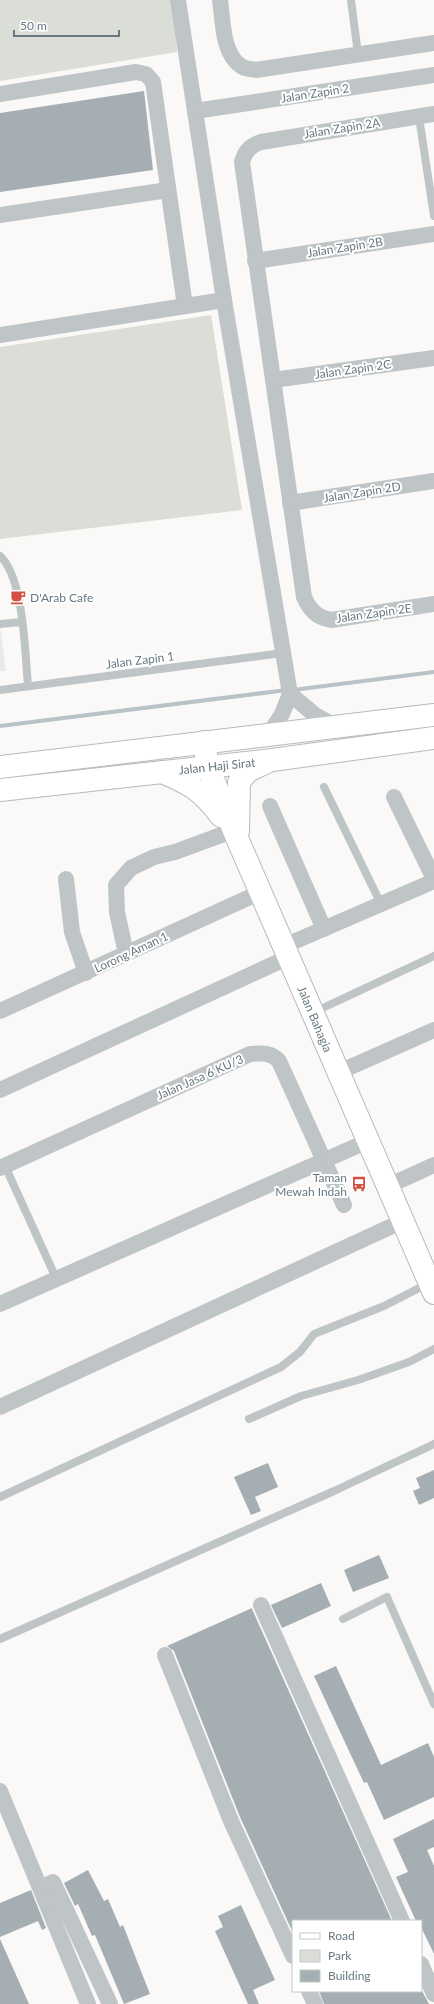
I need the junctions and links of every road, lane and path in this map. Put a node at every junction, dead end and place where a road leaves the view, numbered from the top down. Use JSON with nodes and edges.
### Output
{"nodes":[{"id":1,"x":178,"y":0,"type":"edge"},
{"id":2,"x":220,"y":0,"type":"edge"},
{"id":3,"x":351,"y":0,"type":"edge"},
{"id":4,"x":434,"y":43,"type":"edge"},
{"id":5,"x":358,"y":54,"type":"junction"},
{"id":6,"x":434,"y":75,"type":"edge"},
{"id":7,"x":0,"y":94,"type":"edge"},
{"id":8,"x":195,"y":111,"type":"junction"},
{"id":9,"x":427,"y":116,"type":"edge"},
{"id":10,"x":168,"y":190,"type":"junction"},
{"id":11,"x":0,"y":215,"type":"edge"},
{"id":12,"x":434,"y":216,"type":"edge"},
{"id":13,"x":434,"y":234,"type":"edge"},
{"id":14,"x":255,"y":261,"type":"junction"},
{"id":15,"x":224,"y":300,"type":"junction"},
{"id":16,"x":185,"y":306,"type":"junction"},
{"id":17,"x":0,"y":336,"type":"edge"},
{"id":18,"x":434,"y":358,"type":"edge"},
{"id":19,"x":273,"y":380,"type":"junction"},
{"id":20,"x":434,"y":481,"type":"edge"},
{"id":21,"x":290,"y":502,"type":"junction"},
{"id":22,"x":0,"y":556,"type":"edge"},
{"id":23,"x":434,"y":604,"type":"edge"},
{"id":24,"x":22,"y":622,"type":"junction"},
{"id":25,"x":0,"y":624,"type":"edge"},
{"id":26,"x":283,"y":653,"type":"junction"},
{"id":27,"x":28,"y":686,"type":"junction"},
{"id":28,"x":0,"y":690,"type":"edge"},
{"id":29,"x":290,"y":694,"type":"junction"},
{"id":30,"x":434,"y":715,"type":"edge"},
{"id":31,"x":335,"y":726,"type":"junction"},
{"id":32,"x":269,"y":734,"type":"junction"},
{"id":33,"x":434,"y":738,"type":"edge"},
{"id":34,"x":204,"y":742,"type":"junction"},
{"id":35,"x":272,"y":760,"type":"junction"},
{"id":36,"x":0,"y":767,"type":"edge"},
{"id":37,"x":208,"y":767,"type":"junction"},
{"id":38,"x":160,"y":771,"type":"junction"},
{"id":39,"x":324,"y":787,"type":"dead end"},
{"id":40,"x":0,"y":790,"type":"edge"},
{"id":41,"x":394,"y":797,"type":"dead end"},
{"id":42,"x":270,"y":806,"type":"dead end"},
{"id":43,"x":235,"y":835,"type":"junction"},
{"id":44,"x":66,"y":879,"type":"dead end"},
{"id":45,"x":434,"y":880,"type":"edge"},
{"id":46,"x":261,"y":892,"type":"junction"},
{"id":47,"x":381,"y":904,"type":"junction"},
{"id":48,"x":324,"y":929,"type":"junction"},
{"id":49,"x":286,"y":952,"type":"junction"},
{"id":50,"x":126,"y":954,"type":"junction"},
{"id":51,"x":434,"y":956,"type":"edge"},
{"id":52,"x":86,"y":973,"type":"junction"},
{"id":53,"x":0,"y":1011,"type":"edge"},
{"id":54,"x":313,"y":1013,"type":"junction"},
{"id":55,"x":434,"y":1030,"type":"edge"},
{"id":56,"x":339,"y":1072,"type":"junction"},
{"id":57,"x":0,"y":1090,"type":"edge"},
{"id":58,"x":368,"y":1141,"type":"junction"},
{"id":59,"x":324,"y":1161,"type":"junction"},
{"id":60,"x":434,"y":1165,"type":"edge"},
{"id":61,"x":3,"y":1167,"type":"edge"},
{"id":62,"x":388,"y":1186,"type":"junction"},
{"id":63,"x":344,"y":1205,"type":"dead end"},
{"id":64,"x":403,"y":1221,"type":"junction"},
{"id":65,"x":56,"y":1278,"type":"junction"},
{"id":66,"x":433,"y":1290,"type":"edge"},
{"id":67,"x":0,"y":1304,"type":"edge"},
{"id":68,"x":434,"y":1349,"type":"edge"},
{"id":69,"x":0,"y":1408,"type":"edge"},
{"id":70,"x":249,"y":1420,"type":"dead end"},
{"id":71,"x":434,"y":1444,"type":"edge"},
{"id":72,"x":0,"y":1497,"type":"edge"},
{"id":73,"x":261,"y":1605,"type":"dead end"},
{"id":74,"x":343,"y":1618,"type":"dead end"},
{"id":75,"x":0,"y":1639,"type":"edge"},
{"id":76,"x":165,"y":1655,"type":"dead end"},
{"id":77,"x":434,"y":1704,"type":"edge"},
{"id":78,"x":0,"y":1791,"type":"edge"},
{"id":79,"x":41,"y":1888,"type":"junction"},
{"id":80,"x":402,"y":1920,"type":"edge"},
{"id":81,"x":292,"y":1954,"type":"edge"},
{"id":82,"x":422,"y":1966,"type":"edge"},
{"id":83,"x":434,"y":1994,"type":"edge"},
{"id":84,"x":88,"y":2004,"type":"edge"},
{"id":85,"x":110,"y":2004,"type":"edge"}],
"edges":[{"from":1,"to":8,"type":"street"},
{"from":2,"to":5,"type":"street"},
{"from":3,"to":5,"type":"lane"},
{"from":4,"to":5,"type":"street"},
{"from":6,"to":8,"type":"street","name":"Jalan Zapin 2"},
{"from":7,"to":10,"type":"street"},
{"from":8,"to":15,"type":"street"},
{"from":9,"to":12,"type":"lane"},
{"from":9,"to":14,"type":"street","name":"Jalan Zapin 2A"},
{"from":10,"to":11,"type":"street"},
{"from":10,"to":16,"type":"street"},
{"from":13,"to":14,"type":"street","name":"Jalan Zapin 2B"},
{"from":14,"to":19,"type":"street"},
{"from":15,"to":16,"type":"street"},
{"from":15,"to":26,"type":"street"},
{"from":16,"to":17,"type":"street"},
{"from":18,"to":19,"type":"street","name":"Jalan Zapin 2C"},
{"from":19,"to":21,"type":"street"},
{"from":20,"to":21,"type":"street","name":"Jalan Zapin 2D"},
{"from":21,"to":23,"type":"street","name":"Jalan Zapin 2E"},
{"from":22,"to":24,"type":"lane"},
{"from":24,"to":25,"type":"lane"},
{"from":24,"to":27,"type":"lane"},
{"from":26,"to":27,"type":"lane","name":"Jalan Zapin 1"},
{"from":26,"to":29,"type":"street"},
{"from":27,"to":28,"type":"lane","name":"Jalan Zapin 1"},
{"from":29,"to":31,"type":"street"},
{"from":29,"to":32,"type":"street"},
{"from":30,"to":31,"type":"main road","name":"Jalan Haji Sirat"},
{"from":31,"to":32,"type":"main road","name":"Jalan Haji Sirat"},
{"from":32,"to":34,"type":"main road","name":"Jalan Haji Sirat"},
{"from":33,"to":35,"type":"main road","name":"Jalan Haji Sirat"},
{"from":34,"to":36,"type":"main road","name":"Jalan Haji Sirat"},
{"from":34,"to":37,"type":"main road","name":"Jalan Bahagia"},
{"from":35,"to":37,"type":"main road","name":"Jalan Haji Sirat"},
{"from":35,"to":43,"type":"main road"},
{"from":37,"to":38,"type":"main road","name":"Jalan Haji Sirat"},
{"from":37,"to":43,"type":"main road","name":"Jalan Bahagia"},
{"from":38,"to":40,"type":"main road","name":"Jalan Haji Sirat"},
{"from":38,"to":43,"type":"main road"},
{"from":39,"to":47,"type":"lane"},
{"from":41,"to":45,"type":"street"},
{"from":42,"to":48,"type":"street"},
{"from":43,"to":46,"type":"main road","name":"Jalan Bahagia"},
{"from":43,"to":50,"type":"street"},
{"from":44,"to":52,"type":"street"},
{"from":45,"to":47,"type":"street"},
{"from":46,"to":49,"type":"main road","name":"Jalan Bahagia"},
{"from":46,"to":50,"type":"street","name":"Lorong Aman 1"},
{"from":47,"to":48,"type":"street"},
{"from":48,"to":49,"type":"street"},
{"from":49,"to":54,"type":"main road","name":"Jalan Bahagia"},
{"from":49,"to":57,"type":"street"},
{"from":50,"to":52,"type":"street","name":"Lorong Aman 1"},
{"from":51,"to":54,"type":"lane"},
{"from":52,"to":53,"type":"street","name":"Lorong Aman 1"},
{"from":54,"to":56,"type":"main road","name":"Jalan Bahagia"},
{"from":55,"to":56,"type":"street"},
{"from":56,"to":58,"type":"main road","name":"Jalan Bahagia"},
{"from":58,"to":59,"type":"street"},
{"from":58,"to":62,"type":"main road","name":"Jalan Bahagia"},
{"from":59,"to":61,"type":"street","name":"Jalan Jasa 6 KU/3"},
{"from":59,"to":63,"type":"street","name":"Jalan Jasa 6 KU/3"},
{"from":59,"to":65,"type":"street"},
{"from":60,"to":62,"type":"street"},
{"from":61,"to":65,"type":"lane"},
{"from":62,"to":64,"type":"main road","name":"Jalan Bahagia"},
{"from":64,"to":66,"type":"main road","name":"Jalan Bahagia"},
{"from":64,"to":69,"type":"street"},
{"from":65,"to":67,"type":"street"},
{"from":66,"to":72,"type":"lane"},
{"from":68,"to":70,"type":"lane"},
{"from":71,"to":75,"type":"lane"},
{"from":73,"to":80,"type":"street"},
{"from":74,"to":77,"type":"lane"},
{"from":76,"to":81,"type":"street"},
{"from":78,"to":79,"type":"street"},
{"from":79,"to":84,"type":"street"},
{"from":79,"to":85,"type":"street"},
{"from":82,"to":83,"type":"street"}]}
